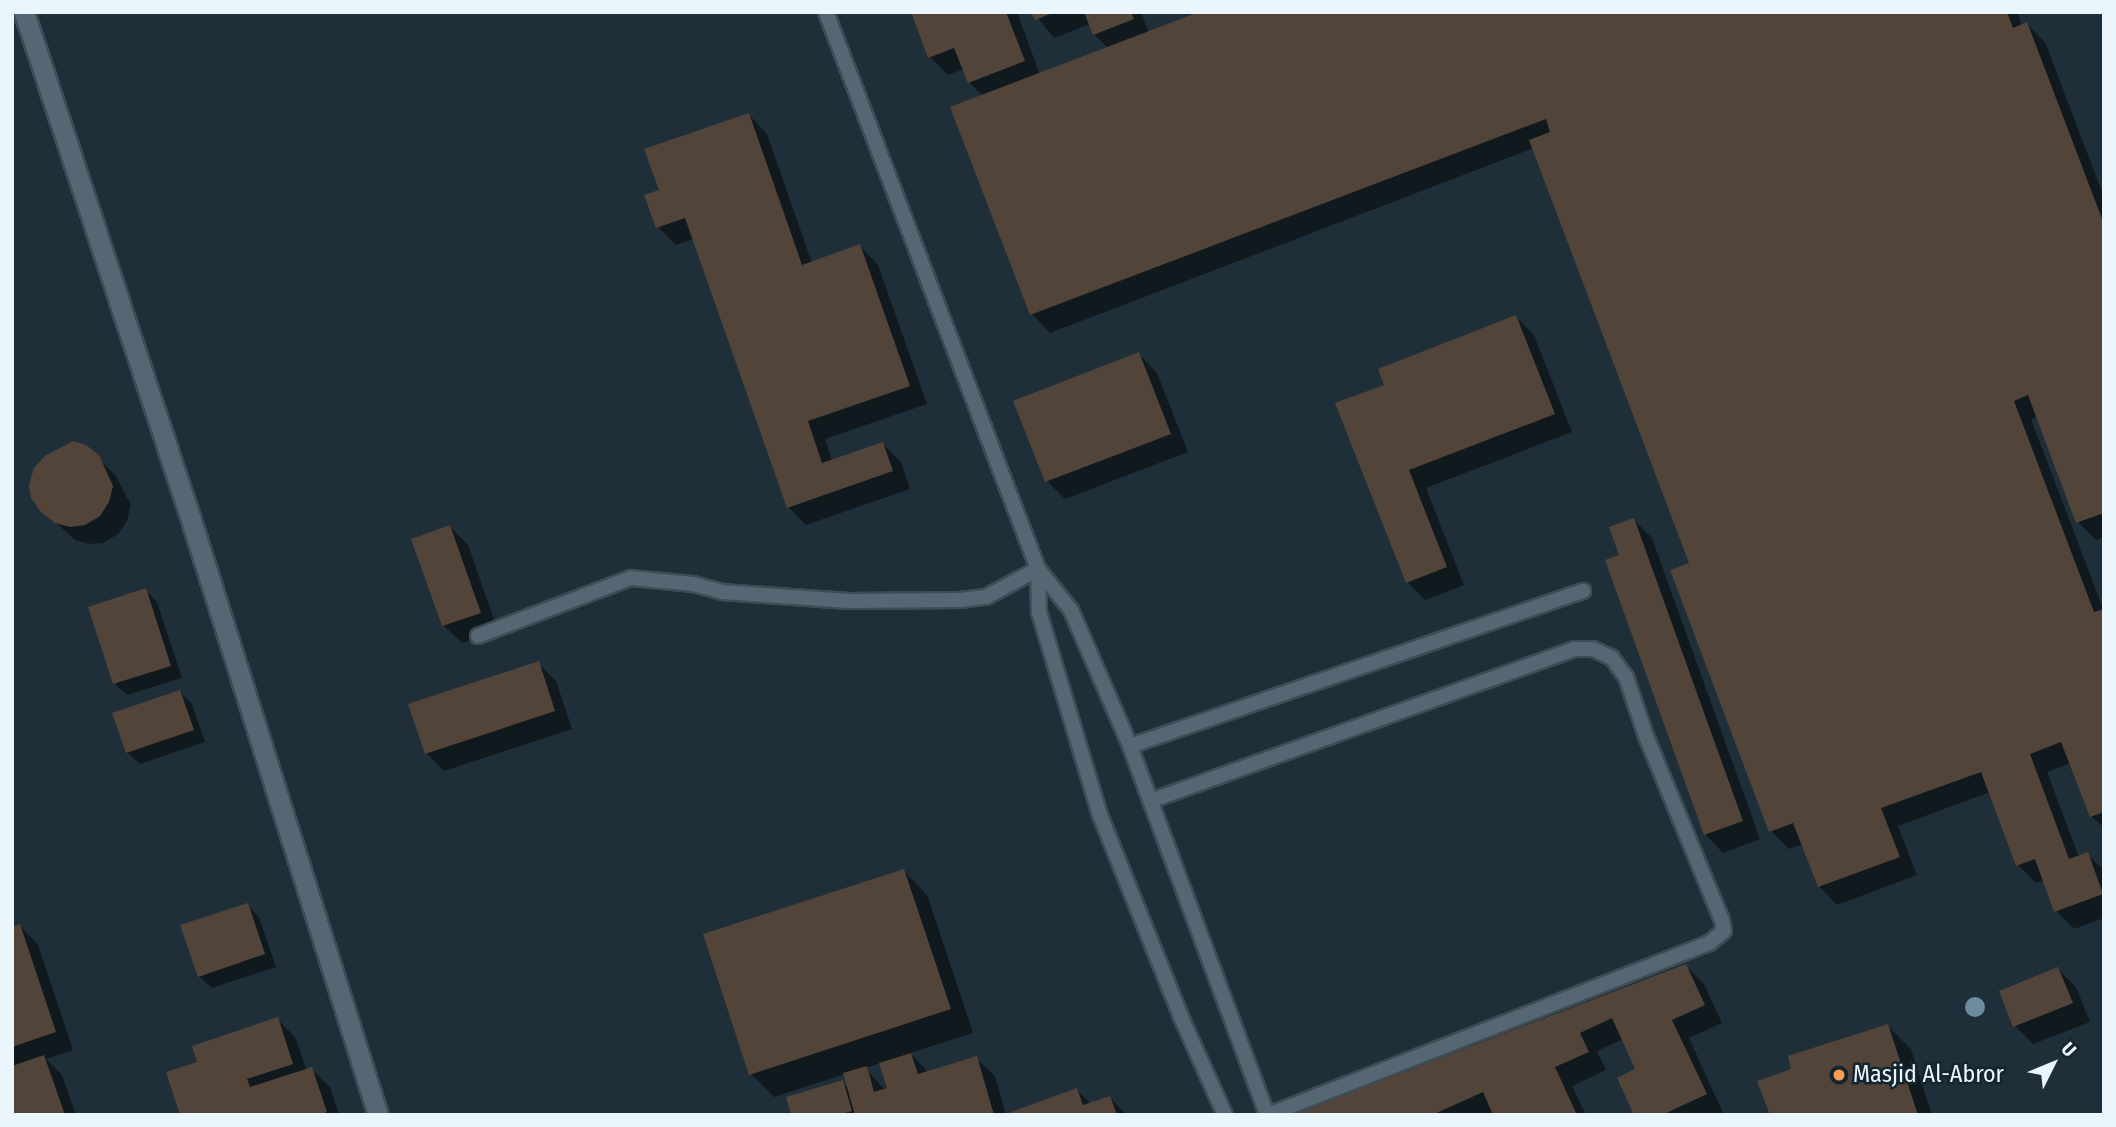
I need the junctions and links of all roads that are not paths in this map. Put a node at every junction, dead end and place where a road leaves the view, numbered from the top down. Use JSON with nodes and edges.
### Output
{"nodes":[{"id":1,"x":23,"y":12,"type":"edge"},
{"id":2,"x":826,"y":12,"type":"edge"},
{"id":3,"x":1038,"y":569,"type":"junction"},
{"id":4,"x":1583,"y":591,"type":"dead end"},
{"id":5,"x":478,"y":636,"type":"dead end"},
{"id":6,"x":1130,"y":746,"type":"junction"},
{"id":7,"x":1150,"y":801,"type":"junction"},
{"id":8,"x":378,"y":1115,"type":"edge"},
{"id":9,"x":1225,"y":1115,"type":"edge"},
{"id":10,"x":1267,"y":1115,"type":"edge"}],
"edges":[{"from":1,"to":8,"type":"street"},
{"from":2,"to":3,"type":"lane"},
{"from":3,"to":5,"type":"lane"},
{"from":3,"to":6,"type":"lane"},
{"from":3,"to":9,"type":"lane"},
{"from":4,"to":6,"type":"lane"},
{"from":6,"to":7,"type":"lane"},
{"from":7,"to":10,"type":"lane"},
{"from":7,"to":10,"type":"lane"}]}
